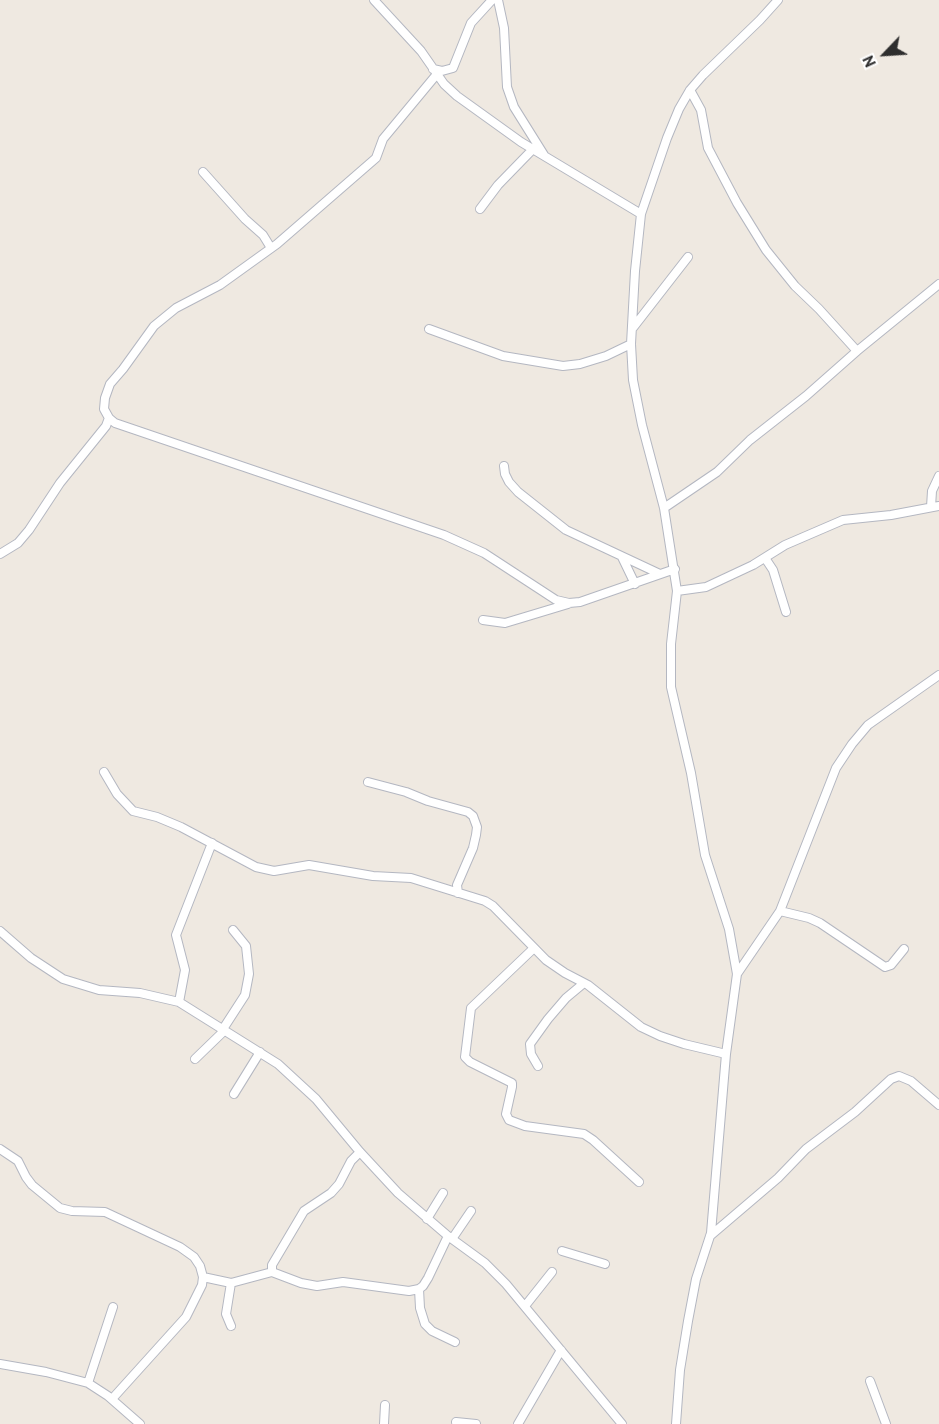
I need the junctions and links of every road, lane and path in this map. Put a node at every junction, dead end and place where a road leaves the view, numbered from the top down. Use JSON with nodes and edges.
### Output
{"nodes":[{"id":1,"x":374,"y":0,"type":"edge"},
{"id":2,"x":492,"y":0,"type":"edge"},
{"id":3,"x":498,"y":0,"type":"edge"},
{"id":4,"x":778,"y":0,"type":"edge"},
{"id":5,"x":435,"y":71,"type":"junction"},
{"id":6,"x":690,"y":90,"type":"junction"},
{"id":7,"x":533,"y":149,"type":"junction"},
{"id":8,"x":544,"y":156,"type":"junction"},
{"id":9,"x":203,"y":172,"type":"dead end"},
{"id":10,"x":480,"y":209,"type":"dead end"},
{"id":11,"x":641,"y":214,"type":"junction"},
{"id":12,"x":271,"y":248,"type":"junction"},
{"id":13,"x":688,"y":257,"type":"dead end"},
{"id":14,"x":939,"y":284,"type":"edge"},
{"id":15,"x":429,"y":329,"type":"dead end"},
{"id":16,"x":632,"y":329,"type":"junction"},
{"id":17,"x":631,"y":344,"type":"junction"},
{"id":18,"x":857,"y":351,"type":"junction"},
{"id":19,"x":109,"y":418,"type":"junction"},
{"id":20,"x":504,"y":466,"type":"dead end"},
{"id":21,"x":939,"y":476,"type":"edge"},
{"id":22,"x":935,"y":507,"type":"edge"},
{"id":23,"x":664,"y":508,"type":"junction"},
{"id":24,"x":0,"y":554,"type":"edge"},
{"id":25,"x":622,"y":557,"type":"junction"},
{"id":26,"x":765,"y":558,"type":"junction"},
{"id":27,"x":675,"y":569,"type":"junction"},
{"id":28,"x":660,"y":574,"type":"junction"},
{"id":29,"x":635,"y":584,"type":"junction"},
{"id":30,"x":677,"y":591,"type":"junction"},
{"id":31,"x":569,"y":603,"type":"junction"},
{"id":32,"x":786,"y":612,"type":"dead end"},
{"id":33,"x":483,"y":620,"type":"dead end"},
{"id":34,"x":939,"y":675,"type":"edge"},
{"id":35,"x":104,"y":772,"type":"dead end"},
{"id":36,"x":368,"y":782,"type":"dead end"},
{"id":37,"x":212,"y":843,"type":"junction"},
{"id":38,"x":458,"y":893,"type":"junction"},
{"id":39,"x":780,"y":911,"type":"junction"},
{"id":40,"x":233,"y":930,"type":"dead end"},
{"id":41,"x":0,"y":931,"type":"edge"},
{"id":42,"x":534,"y":948,"type":"junction"},
{"id":43,"x":904,"y":949,"type":"dead end"},
{"id":44,"x":737,"y":974,"type":"junction"},
{"id":45,"x":584,"y":982,"type":"junction"},
{"id":46,"x":179,"y":1002,"type":"junction"},
{"id":47,"x":224,"y":1029,"type":"junction"},
{"id":48,"x":260,"y":1052,"type":"junction"},
{"id":49,"x":726,"y":1054,"type":"junction"},
{"id":50,"x":195,"y":1059,"type":"dead end"},
{"id":51,"x":538,"y":1066,"type":"dead end"},
{"id":52,"x":234,"y":1094,"type":"dead end"},
{"id":53,"x":939,"y":1105,"type":"edge"},
{"id":54,"x":0,"y":1149,"type":"edge"},
{"id":55,"x":360,"y":1152,"type":"junction"},
{"id":56,"x":639,"y":1182,"type":"dead end"},
{"id":57,"x":443,"y":1193,"type":"dead end"},
{"id":58,"x":471,"y":1211,"type":"dead end"},
{"id":59,"x":427,"y":1219,"type":"junction"},
{"id":60,"x":710,"y":1236,"type":"junction"},
{"id":61,"x":450,"y":1238,"type":"junction"},
{"id":62,"x":562,"y":1251,"type":"dead end"},
{"id":63,"x":605,"y":1264,"type":"dead end"},
{"id":64,"x":272,"y":1272,"type":"junction"},
{"id":65,"x":552,"y":1272,"type":"dead end"},
{"id":66,"x":203,"y":1277,"type":"junction"},
{"id":67,"x":231,"y":1283,"type":"junction"},
{"id":68,"x":418,"y":1289,"type":"junction"},
{"id":69,"x":525,"y":1306,"type":"junction"},
{"id":70,"x":113,"y":1307,"type":"dead end"},
{"id":71,"x":231,"y":1326,"type":"dead end"},
{"id":72,"x":455,"y":1342,"type":"dead end"},
{"id":73,"x":561,"y":1350,"type":"junction"},
{"id":74,"x":0,"y":1364,"type":"edge"},
{"id":75,"x":870,"y":1381,"type":"dead end"},
{"id":76,"x":88,"y":1383,"type":"junction"},
{"id":77,"x":112,"y":1399,"type":"junction"},
{"id":78,"x":385,"y":1405,"type":"dead end"},
{"id":79,"x":456,"y":1422,"type":"dead end"},
{"id":80,"x":140,"y":1424,"type":"edge"},
{"id":81,"x":384,"y":1424,"type":"edge"},
{"id":82,"x":476,"y":1424,"type":"edge"},
{"id":83,"x":518,"y":1424,"type":"edge"},
{"id":84,"x":622,"y":1424,"type":"edge"},
{"id":85,"x":676,"y":1424,"type":"edge"},
{"id":86,"x":886,"y":1424,"type":"edge"}],
"edges":[{"from":1,"to":5,"type":"street"},
{"from":2,"to":5,"type":"street"},
{"from":3,"to":8,"type":"street"},
{"from":4,"to":6,"type":"street"},
{"from":5,"to":7,"type":"street"},
{"from":5,"to":12,"type":"street"},
{"from":6,"to":11,"type":"street"},
{"from":6,"to":18,"type":"street"},
{"from":7,"to":8,"type":"street"},
{"from":7,"to":10,"type":"street"},
{"from":8,"to":11,"type":"street"},
{"from":9,"to":12,"type":"street"},
{"from":11,"to":16,"type":"street"},
{"from":12,"to":19,"type":"street"},
{"from":13,"to":16,"type":"street"},
{"from":14,"to":18,"type":"street"},
{"from":15,"to":17,"type":"street"},
{"from":16,"to":17,"type":"street"},
{"from":17,"to":23,"type":"street"},
{"from":18,"to":23,"type":"street"},
{"from":19,"to":24,"type":"street"},
{"from":19,"to":31,"type":"street"},
{"from":20,"to":25,"type":"street"},
{"from":21,"to":22,"type":"street"},
{"from":22,"to":26,"type":"street"},
{"from":23,"to":27,"type":"street"},
{"from":25,"to":28,"type":"street"},
{"from":25,"to":29,"type":"street"},
{"from":26,"to":30,"type":"street"},
{"from":26,"to":32,"type":"street"},
{"from":27,"to":28,"type":"street"},
{"from":27,"to":30,"type":"street"},
{"from":28,"to":29,"type":"street"},
{"from":29,"to":31,"type":"street"},
{"from":30,"to":44,"type":"street"},
{"from":31,"to":33,"type":"street"},
{"from":34,"to":39,"type":"street"},
{"from":35,"to":37,"type":"street"},
{"from":36,"to":38,"type":"street"},
{"from":37,"to":38,"type":"street"},
{"from":37,"to":46,"type":"street"},
{"from":38,"to":42,"type":"street"},
{"from":39,"to":43,"type":"street"},
{"from":39,"to":44,"type":"street"},
{"from":40,"to":47,"type":"street"},
{"from":41,"to":46,"type":"street"},
{"from":42,"to":45,"type":"street"},
{"from":42,"to":56,"type":"street"},
{"from":44,"to":49,"type":"street"},
{"from":45,"to":49,"type":"street"},
{"from":45,"to":51,"type":"street"},
{"from":46,"to":47,"type":"street"},
{"from":47,"to":48,"type":"street"},
{"from":47,"to":50,"type":"street"},
{"from":48,"to":52,"type":"street"},
{"from":48,"to":55,"type":"street"},
{"from":49,"to":60,"type":"street"},
{"from":53,"to":60,"type":"street"},
{"from":54,"to":66,"type":"street"},
{"from":55,"to":59,"type":"street"},
{"from":55,"to":64,"type":"street"},
{"from":57,"to":59,"type":"street"},
{"from":58,"to":61,"type":"street"},
{"from":59,"to":61,"type":"street"},
{"from":60,"to":85,"type":"street"},
{"from":61,"to":68,"type":"street"},
{"from":61,"to":69,"type":"street"},
{"from":62,"to":63,"type":"street"},
{"from":64,"to":67,"type":"street"},
{"from":64,"to":68,"type":"street"},
{"from":65,"to":69,"type":"street"},
{"from":66,"to":67,"type":"street"},
{"from":66,"to":77,"type":"street"},
{"from":67,"to":71,"type":"street"},
{"from":68,"to":72,"type":"street"},
{"from":69,"to":73,"type":"street"},
{"from":70,"to":76,"type":"street"},
{"from":73,"to":83,"type":"street"},
{"from":73,"to":84,"type":"street"},
{"from":74,"to":76,"type":"street"},
{"from":75,"to":86,"type":"street"},
{"from":76,"to":77,"type":"street"},
{"from":77,"to":80,"type":"street"},
{"from":78,"to":81,"type":"street"},
{"from":79,"to":82,"type":"street"}]}
